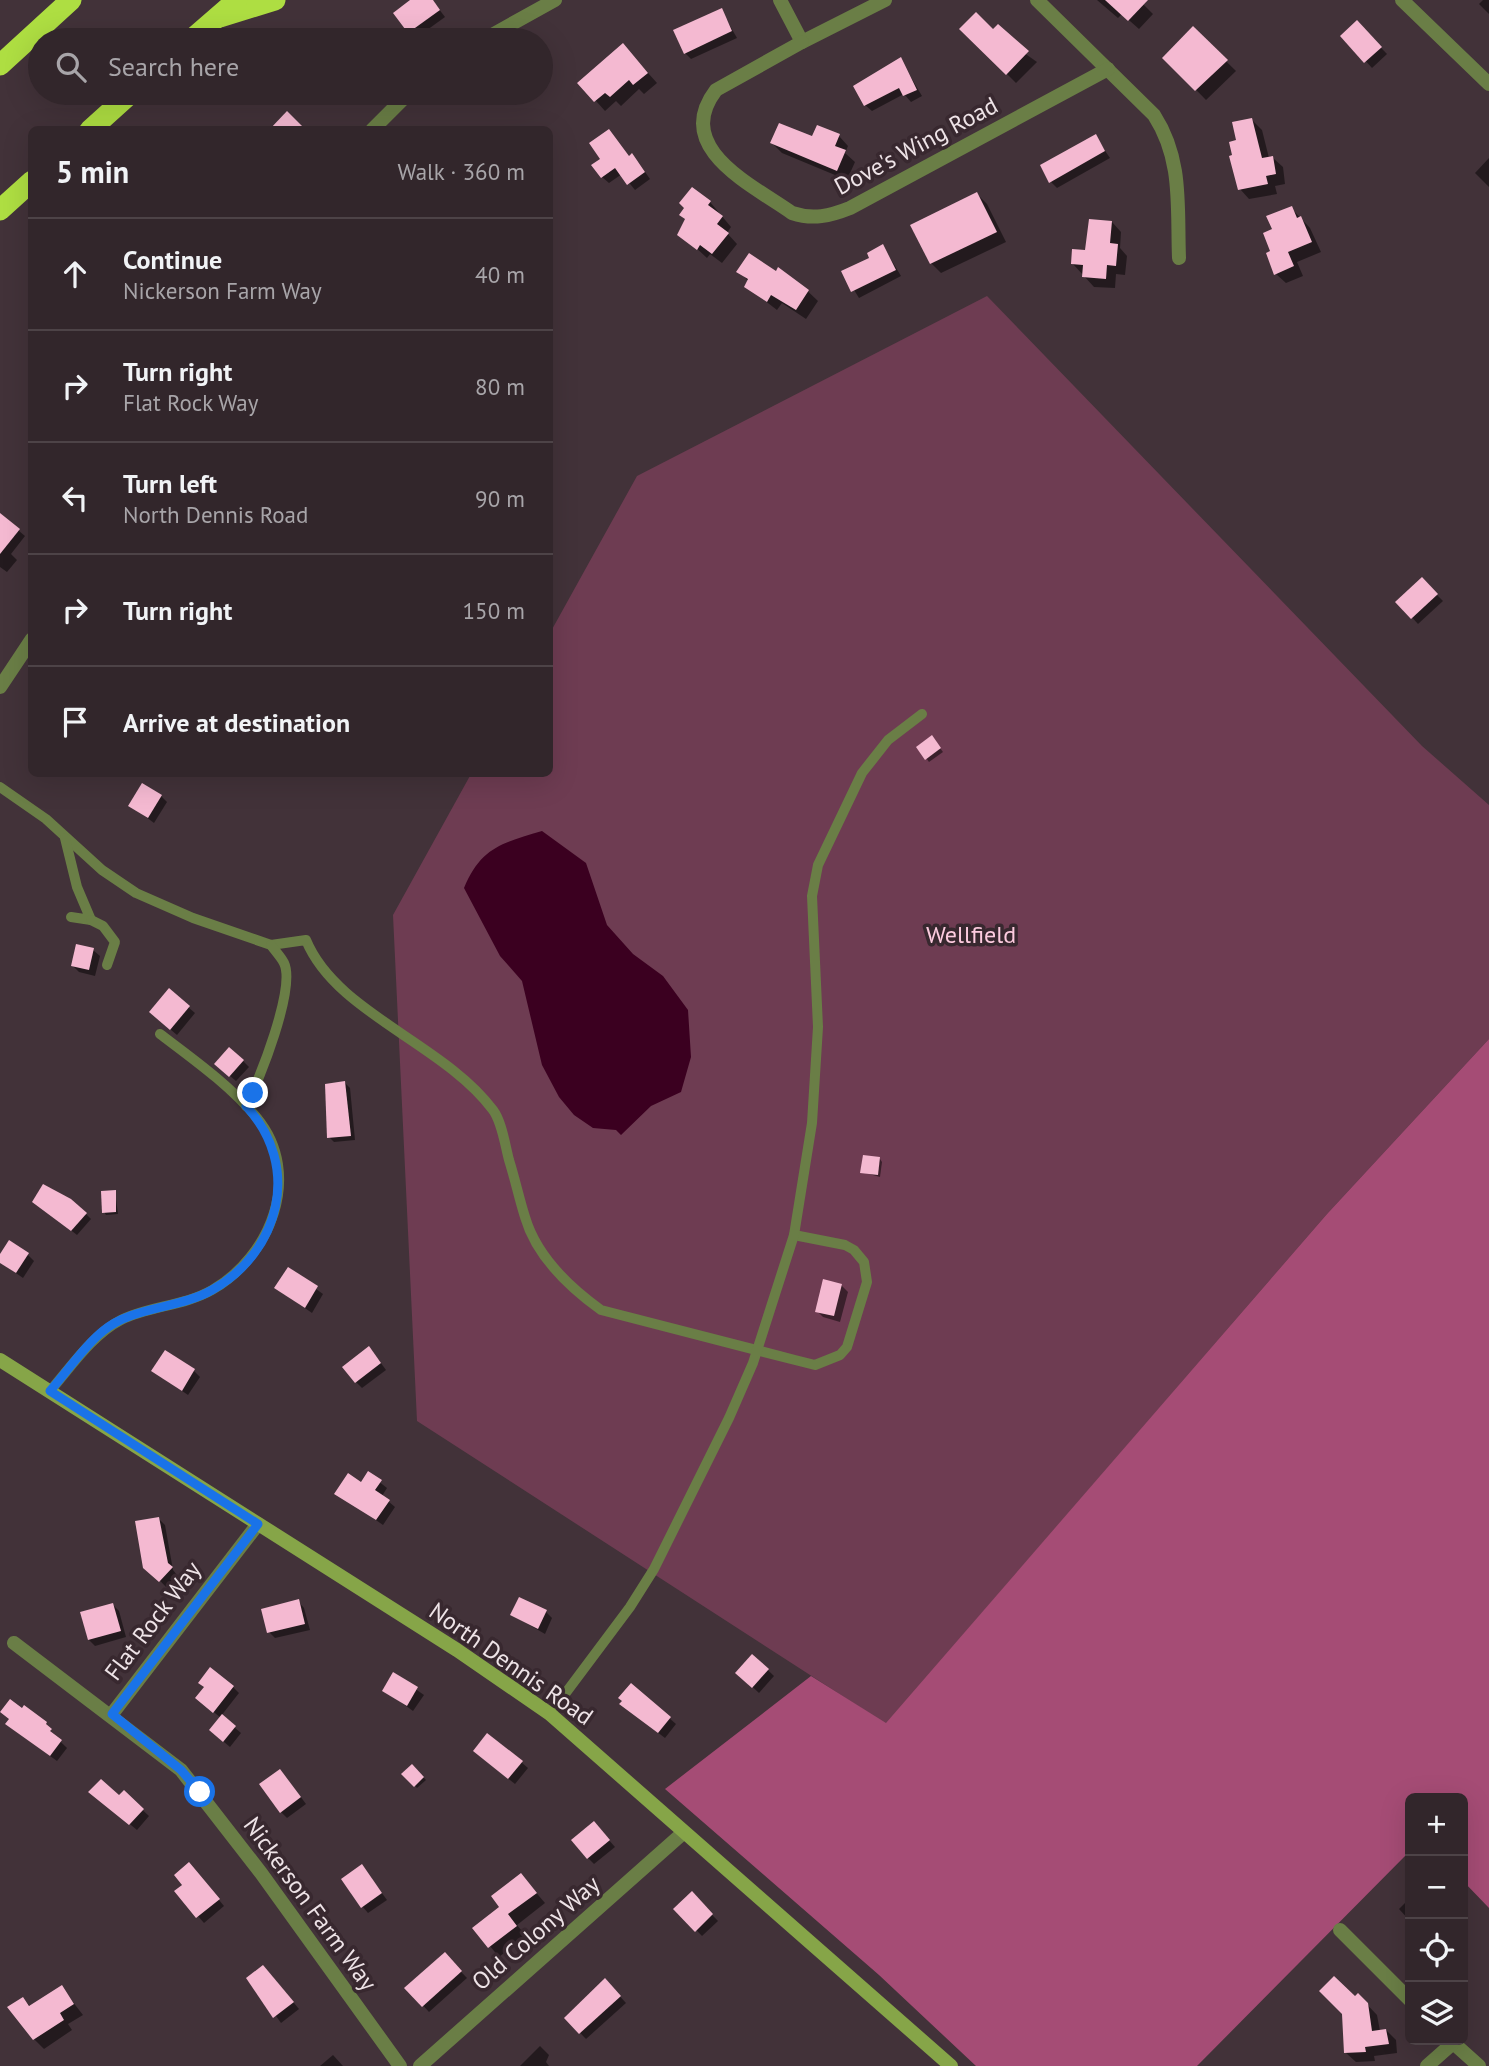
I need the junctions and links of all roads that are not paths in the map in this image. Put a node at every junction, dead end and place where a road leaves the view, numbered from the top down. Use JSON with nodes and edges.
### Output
{"nodes":[{"id":1,"x":71,"y":0,"type":"edge"},
{"id":2,"x":237,"y":0,"type":"edge"},
{"id":3,"x":275,"y":0,"type":"edge"},
{"id":4,"x":555,"y":0,"type":"edge"},
{"id":5,"x":780,"y":0,"type":"edge"},
{"id":6,"x":885,"y":0,"type":"edge"},
{"id":7,"x":1037,"y":0,"type":"edge"},
{"id":8,"x":1402,"y":0,"type":"edge"},
{"id":9,"x":218,"y":18,"type":"junction"},
{"id":10,"x":40,"y":28,"type":"edge"},
{"id":11,"x":206,"y":28,"type":"edge"},
{"id":12,"x":505,"y":28,"type":"edge"},
{"id":13,"x":28,"y":39,"type":"edge"},
{"id":14,"x":802,"y":42,"type":"junction"},
{"id":15,"x":0,"y":65,"type":"edge"},
{"id":16,"x":1108,"y":69,"type":"junction"},
{"id":17,"x":1489,"y":84,"type":"edge"},
{"id":18,"x":118,"y":105,"type":"edge"},
{"id":19,"x":397,"y":105,"type":"edge"},
{"id":20,"x":94,"y":126,"type":"edge"},
{"id":21,"x":376,"y":126,"type":"edge"},
{"id":22,"x":28,"y":185,"type":"edge"},
{"id":23,"x":0,"y":210,"type":"edge"},
{"id":24,"x":1179,"y":258,"type":"dead end"},
{"id":25,"x":28,"y":645,"type":"edge"},
{"id":26,"x":0,"y":687,"type":"edge"},
{"id":27,"x":922,"y":714,"type":"dead end"},
{"id":28,"x":0,"y":787,"type":"edge"},
{"id":29,"x":65,"y":838,"type":"junction"},
{"id":30,"x":71,"y":917,"type":"dead end"},
{"id":31,"x":91,"y":920,"type":"junction"},
{"id":32,"x":271,"y":945,"type":"junction"},
{"id":33,"x":107,"y":965,"type":"dead end"},
{"id":34,"x":160,"y":1034,"type":"dead end"},
{"id":35,"x":246,"y":1106,"type":"junction"},
{"id":36,"x":794,"y":1235,"type":"junction"},
{"id":37,"x":756,"y":1351,"type":"junction"},
{"id":38,"x":0,"y":1360,"type":"edge"},
{"id":39,"x":50,"y":1391,"type":"junction"},
{"id":40,"x":258,"y":1524,"type":"junction"},
{"id":41,"x":14,"y":1643,"type":"dead end"},
{"id":42,"x":112,"y":1714,"type":"junction"},
{"id":43,"x":550,"y":1714,"type":"junction"},
{"id":44,"x":683,"y":1833,"type":"junction"},
{"id":45,"x":1340,"y":1930,"type":"dead end"},
{"id":46,"x":1405,"y":1995,"type":"edge"},
{"id":47,"x":1448,"y":2045,"type":"edge"},
{"id":48,"x":1456,"y":2045,"type":"edge"},
{"id":49,"x":400,"y":2066,"type":"edge"},
{"id":50,"x":420,"y":2066,"type":"edge"},
{"id":51,"x":951,"y":2066,"type":"edge"},
{"id":52,"x":1427,"y":2066,"type":"edge"},
{"id":53,"x":1479,"y":2066,"type":"edge"}],
"edges":[{"from":1,"to":10,"type":"highway"},
{"from":2,"to":9,"type":"highway"},
{"from":3,"to":9,"type":"highway"},
{"from":4,"to":12,"type":"street"},
{"from":5,"to":14,"type":"street"},
{"from":6,"to":14,"type":"street"},
{"from":7,"to":16,"type":"street"},
{"from":8,"to":17,"type":"street"},
{"from":9,"to":11,"type":"highway"},
{"from":13,"to":15,"type":"highway"},
{"from":14,"to":16,"type":"street","name":"Dove's Wing Road"},
{"from":16,"to":24,"type":"street"},
{"from":18,"to":20,"type":"highway"},
{"from":19,"to":21,"type":"street"},
{"from":22,"to":23,"type":"highway"},
{"from":25,"to":26,"type":"street"},
{"from":27,"to":36,"type":"lane"},
{"from":28,"to":29,"type":"lane"},
{"from":29,"to":31,"type":"lane"},
{"from":29,"to":32,"type":"lane"},
{"from":30,"to":31,"type":"lane"},
{"from":31,"to":33,"type":"lane"},
{"from":32,"to":35,"type":"lane"},
{"from":32,"to":37,"type":"lane"},
{"from":34,"to":35,"type":"lane"},
{"from":35,"to":39,"type":"lane"},
{"from":36,"to":37,"type":"lane"},
{"from":36,"to":37,"type":"lane"},
{"from":37,"to":43,"type":"lane"},
{"from":38,"to":39,"type":"main road","name":"North Dennis Road"},
{"from":39,"to":40,"type":"main road","name":"North Dennis Road"},
{"from":40,"to":42,"type":"street","name":"Flat Rock Way"},
{"from":40,"to":43,"type":"main road","name":"North Dennis Road"},
{"from":41,"to":42,"type":"street","name":"Nickerson Farm Way"},
{"from":42,"to":49,"type":"street","name":"Nickerson Farm Way"},
{"from":43,"to":44,"type":"main road","name":"North Dennis Road"},
{"from":44,"to":50,"type":"street","name":"Old Colony Way"},
{"from":44,"to":51,"type":"main road","name":"North Dennis Road"},
{"from":45,"to":46,"type":"street"},
{"from":47,"to":52,"type":"street"},
{"from":48,"to":53,"type":"street"}]}
